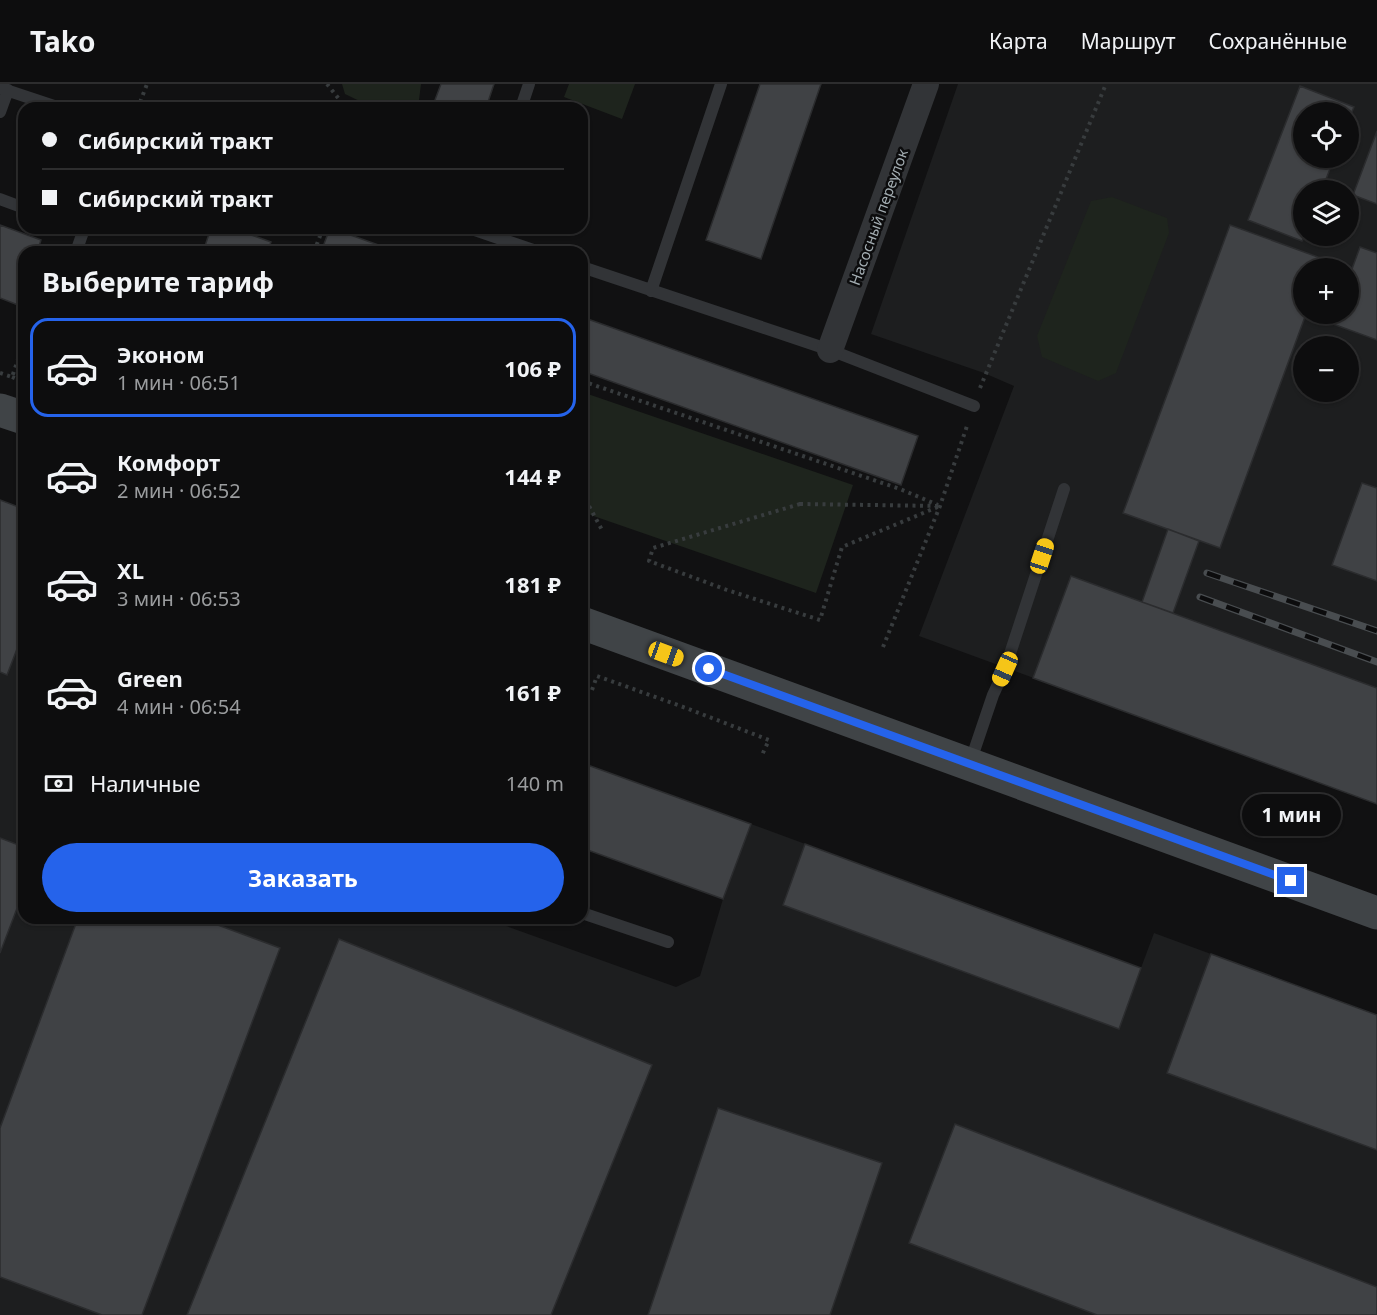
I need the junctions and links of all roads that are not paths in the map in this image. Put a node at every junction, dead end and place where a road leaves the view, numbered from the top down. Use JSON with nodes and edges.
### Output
{"nodes":[{"id":1,"x":529,"y":84,"type":"edge"},
{"id":2,"x":721,"y":84,"type":"edge"},
{"id":3,"x":926,"y":84,"type":"edge"},
{"id":4,"x":4,"y":89,"type":"edge"},
{"id":5,"x":42,"y":102,"type":"edge"},
{"id":6,"x":523,"y":102,"type":"edge"},
{"id":7,"x":0,"y":112,"type":"edge"},
{"id":8,"x":0,"y":199,"type":"edge"},
{"id":9,"x":18,"y":206,"type":"edge"},
{"id":10,"x":486,"y":234,"type":"edge"},
{"id":11,"x":522,"y":246,"type":"edge"},
{"id":12,"x":588,"y":269,"type":"edge"},
{"id":13,"x":651,"y":291,"type":"junction"},
{"id":14,"x":830,"y":350,"type":"junction"},
{"id":15,"x":974,"y":406,"type":"road end"},
{"id":16,"x":1064,"y":489,"type":"dead end"},
{"id":17,"x":588,"y":625,"type":"edge"},
{"id":18,"x":969,"y":764,"type":"junction"},
{"id":19,"x":1377,"y":913,"type":"edge"},
{"id":20,"x":588,"y":915,"type":"edge"},
{"id":21,"x":668,"y":942,"type":"dead end"}],
"edges":[{"from":1,"to":6,"type":"lane"},
{"from":2,"to":13,"type":"lane"},
{"from":3,"to":14,"type":"street","name":"Насосный переулок"},
{"from":4,"to":5,"type":"lane"},
{"from":4,"to":7,"type":"lane"},
{"from":8,"to":9,"type":"lane"},
{"from":10,"to":11,"type":"lane"},
{"from":12,"to":13,"type":"lane"},
{"from":13,"to":14,"type":"lane"},
{"from":14,"to":15,"type":"lane"},
{"from":16,"to":18,"type":"lane"},
{"from":17,"to":18,"type":"main road"},
{"from":18,"to":19,"type":"main road"},
{"from":20,"to":21,"type":"lane"}]}
